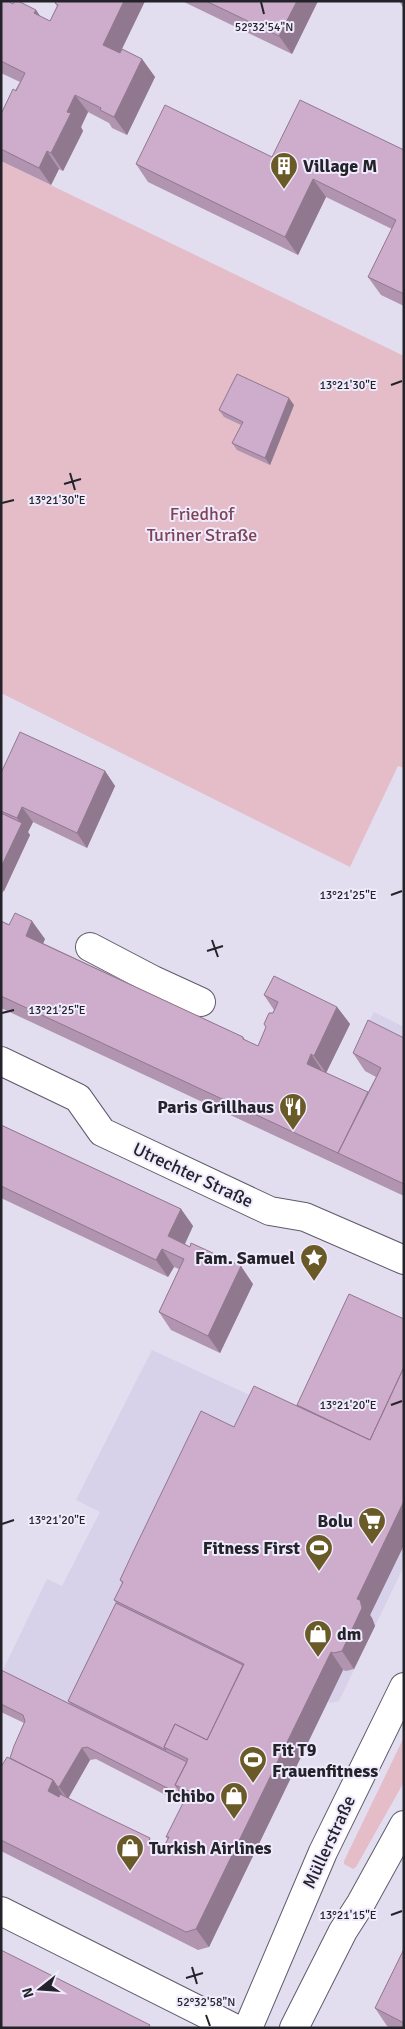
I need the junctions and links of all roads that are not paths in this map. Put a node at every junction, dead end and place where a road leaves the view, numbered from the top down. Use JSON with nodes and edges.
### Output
{"nodes":[{"id":1,"x":90,"y":947,"type":"dead end"},
{"id":2,"x":201,"y":1002,"type":"dead end"},
{"id":3,"x":1,"y":1061,"type":"edge"},
{"id":4,"x":404,"y":1260,"type":"edge"},
{"id":5,"x":404,"y":1687,"type":"edge"},
{"id":6,"x":404,"y":1825,"type":"edge"},
{"id":7,"x":1,"y":1911,"type":"edge"},
{"id":8,"x":234,"y":2028,"type":"edge"},
{"id":9,"x":248,"y":2028,"type":"edge"},
{"id":10,"x":294,"y":2028,"type":"edge"}],
"edges":[{"from":1,"to":2,"type":"street"},
{"from":3,"to":4,"type":"street","name":"Utrechter Straße"},
{"from":5,"to":9,"type":"street","name":"Müllerstraße"},
{"from":6,"to":10,"type":"street"},
{"from":7,"to":8,"type":"street"}]}
